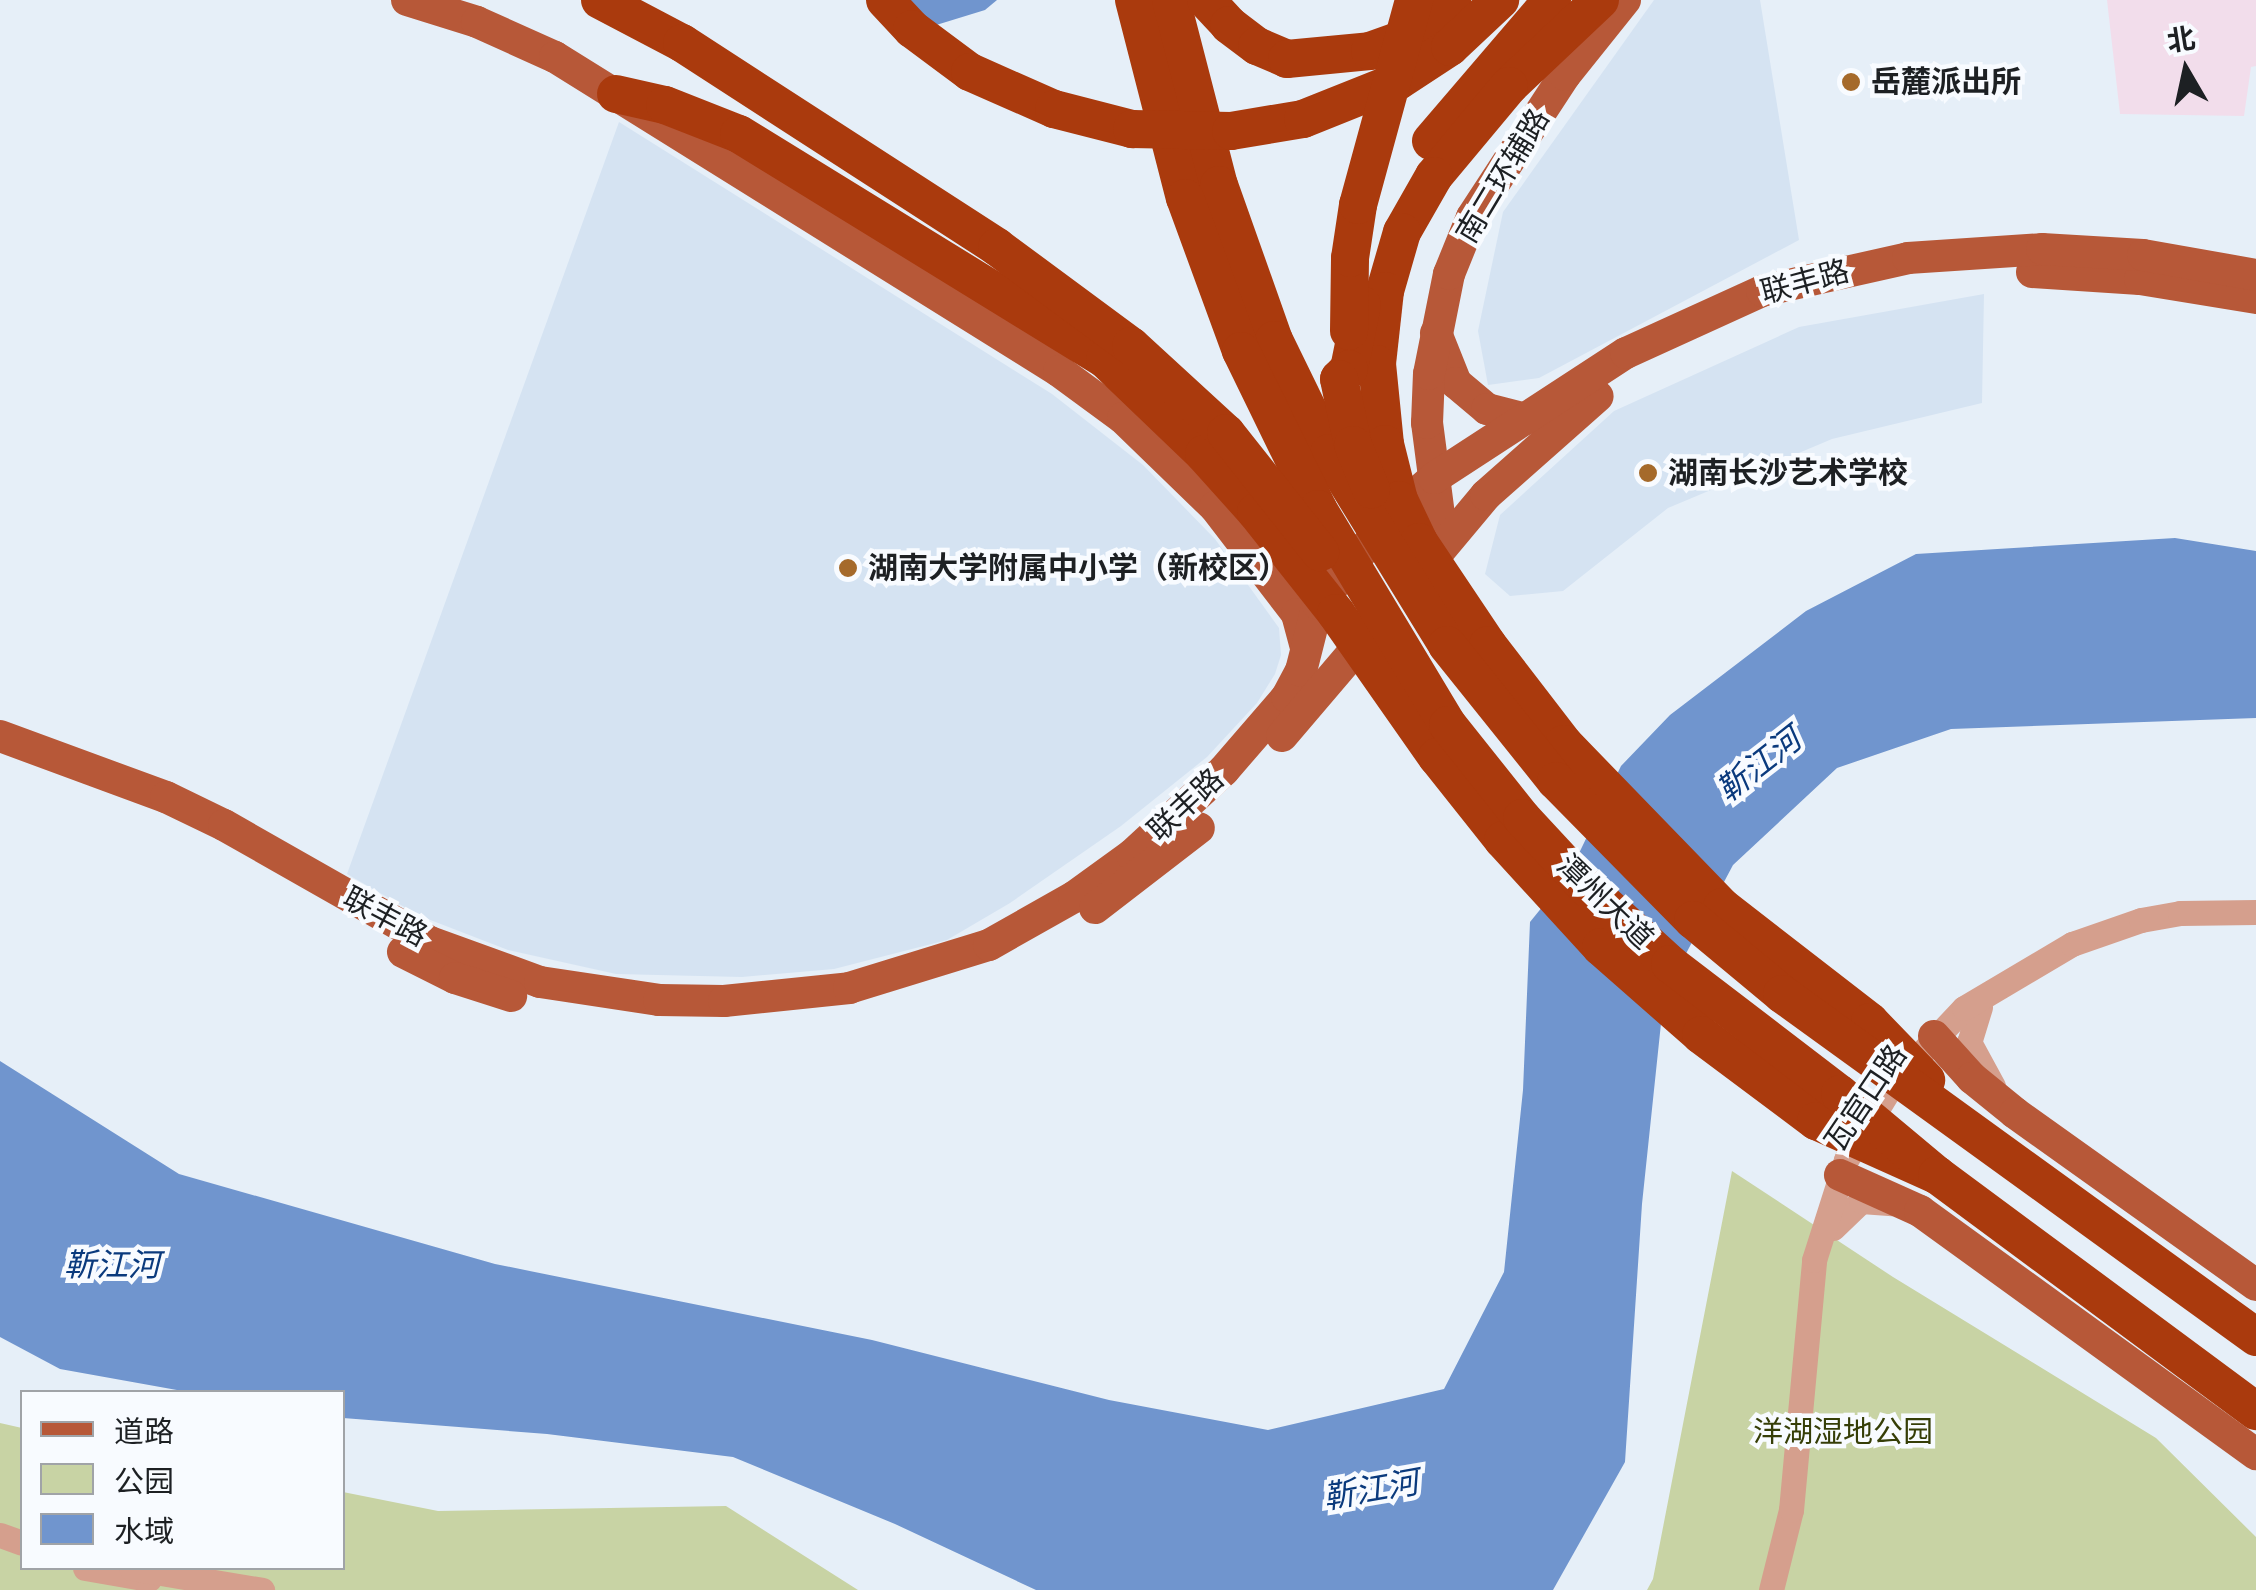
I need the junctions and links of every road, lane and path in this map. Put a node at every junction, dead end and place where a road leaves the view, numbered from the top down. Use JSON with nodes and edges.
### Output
{"nodes":[{"id":1,"x":407,"y":0,"type":"edge"},
{"id":2,"x":600,"y":0,"type":"edge"},
{"id":3,"x":884,"y":0,"type":"edge"},
{"id":4,"x":1134,"y":0,"type":"edge"},
{"id":5,"x":1172,"y":0,"type":"edge"},
{"id":6,"x":1206,"y":0,"type":"edge"},
{"id":7,"x":1414,"y":0,"type":"edge"},
{"id":8,"x":1452,"y":0,"type":"edge"},
{"id":9,"x":1500,"y":0,"type":"edge"},
{"id":10,"x":1552,"y":0,"type":"edge"},
{"id":11,"x":1600,"y":0,"type":"edge"},
{"id":12,"x":1624,"y":0,"type":"edge"},
{"id":13,"x":616,"y":94,"type":"junction"},
{"id":14,"x":1202,"y":191,"type":"junction"},
{"id":15,"x":2256,"y":275,"type":"edge"},
{"id":16,"x":2256,"y":298,"type":"edge"},
{"id":17,"x":1435,"y":328,"type":"junction"},
{"id":18,"x":1349,"y":369,"type":"junction"},
{"id":19,"x":1526,"y":419,"type":"junction"},
{"id":20,"x":1427,"y":423,"type":"junction"},
{"id":21,"x":1434,"y":478,"type":"junction"},
{"id":22,"x":1438,"y":553,"type":"junction"},
{"id":23,"x":1264,"y":566,"type":"junction"},
{"id":24,"x":1306,"y":653,"type":"junction"},
{"id":25,"x":0,"y":736,"type":"edge"},
{"id":26,"x":1564,"y":744,"type":"junction"},
{"id":27,"x":0,"y":757,"type":"edge"},
{"id":28,"x":1481,"y":812,"type":"junction"},
{"id":29,"x":2256,"y":912,"type":"edge"},
{"id":30,"x":2256,"y":922,"type":"edge"},
{"id":31,"x":1980,"y":1007,"type":"junction"},
{"id":32,"x":1939,"y":1040,"type":"junction"},
{"id":33,"x":2015,"y":1113,"type":"junction"},
{"id":34,"x":1972,"y":1130,"type":"junction"},
{"id":35,"x":1937,"y":1175,"type":"junction"},
{"id":36,"x":1845,"y":1177,"type":"junction"},
{"id":37,"x":1920,"y":1211,"type":"junction"},
{"id":38,"x":1834,"y":1228,"type":"junction"},
{"id":39,"x":2256,"y":1285,"type":"edge"},
{"id":40,"x":2256,"y":1337,"type":"edge"},
{"id":41,"x":2256,"y":1411,"type":"edge"},
{"id":42,"x":2256,"y":1454,"type":"edge"},
{"id":43,"x":96,"y":1570,"type":"edge"},
{"id":44,"x":143,"y":1570,"type":"edge"},
{"id":45,"x":210,"y":1590,"type":"edge"},
{"id":46,"x":262,"y":1590,"type":"edge"},
{"id":47,"x":1771,"y":1590,"type":"edge"},
{"id":48,"x":1780,"y":1590,"type":"edge"}],
"edges":[{"from":1,"to":13,"type":"main road"},
{"from":2,"to":28,"type":"highway","bridge":true},
{"from":3,"to":9,"type":"highway","bridge":true},
{"from":4,"to":14,"type":"highway"},
{"from":5,"to":14,"type":"highway"},
{"from":6,"to":8,"type":"highway"},
{"from":7,"to":18,"type":"highway","bridge":true},
{"from":10,"to":18,"type":"highway","bridge":true},
{"from":11,"to":26,"type":"highway","bridge":true},
{"from":12,"to":17,"type":"main road","name":"南二环辅路"},
{"from":13,"to":23,"type":"main road"},
{"from":13,"to":28,"type":"highway","bridge":true},
{"from":14,"to":34,"type":"highway","bridge":true},
{"from":14,"to":35,"type":"highway","name":"潭州大道","bridge":true},
{"from":15,"to":19,"type":"main road","name":"联丰路"},
{"from":16,"to":22,"type":"main road","name":"联丰路"},
{"from":17,"to":19,"type":"main road"},
{"from":17,"to":20,"type":"main road","name":"南二环辅路"},
{"from":18,"to":26,"type":"highway","bridge":true},
{"from":19,"to":21,"type":"main road","name":"联丰路"},
{"from":20,"to":21,"type":"main road","name":"南二环辅路"},
{"from":20,"to":23,"type":"main road"},
{"from":21,"to":22,"type":"main road","name":"南二环辅路"},
{"from":21,"to":24,"type":"main road","name":"联丰路"},
{"from":22,"to":27,"type":"main road","name":"联丰路"},
{"from":23,"to":24,"type":"main road"},
{"from":24,"to":25,"type":"main road","name":"联丰路"},
{"from":26,"to":34,"type":"highway","bridge":true},
{"from":28,"to":35,"type":"highway","bridge":true},
{"from":29,"to":32,"type":"street"},
{"from":30,"to":31,"type":"street","name":"瓦官口路"},
{"from":31,"to":32,"type":"street","name":"瓦官口路"},
{"from":31,"to":33,"type":"street"},
{"from":32,"to":33,"type":"main road"},
{"from":32,"to":36,"type":"street","name":"瓦官口路"},
{"from":33,"to":39,"type":"main road"},
{"from":34,"to":40,"type":"highway","bridge":true},
{"from":35,"to":41,"type":"highway","name":"潭州大道","bridge":true},
{"from":36,"to":37,"type":"main road"},
{"from":36,"to":38,"type":"street","name":"瓦官口路"},
{"from":36,"to":47,"type":"street"},
{"from":37,"to":38,"type":"street"},
{"from":37,"to":42,"type":"main road"},
{"from":38,"to":48,"type":"street","name":"瓦官口路"},
{"from":43,"to":45,"type":"street"},
{"from":44,"to":46,"type":"street"}]}
